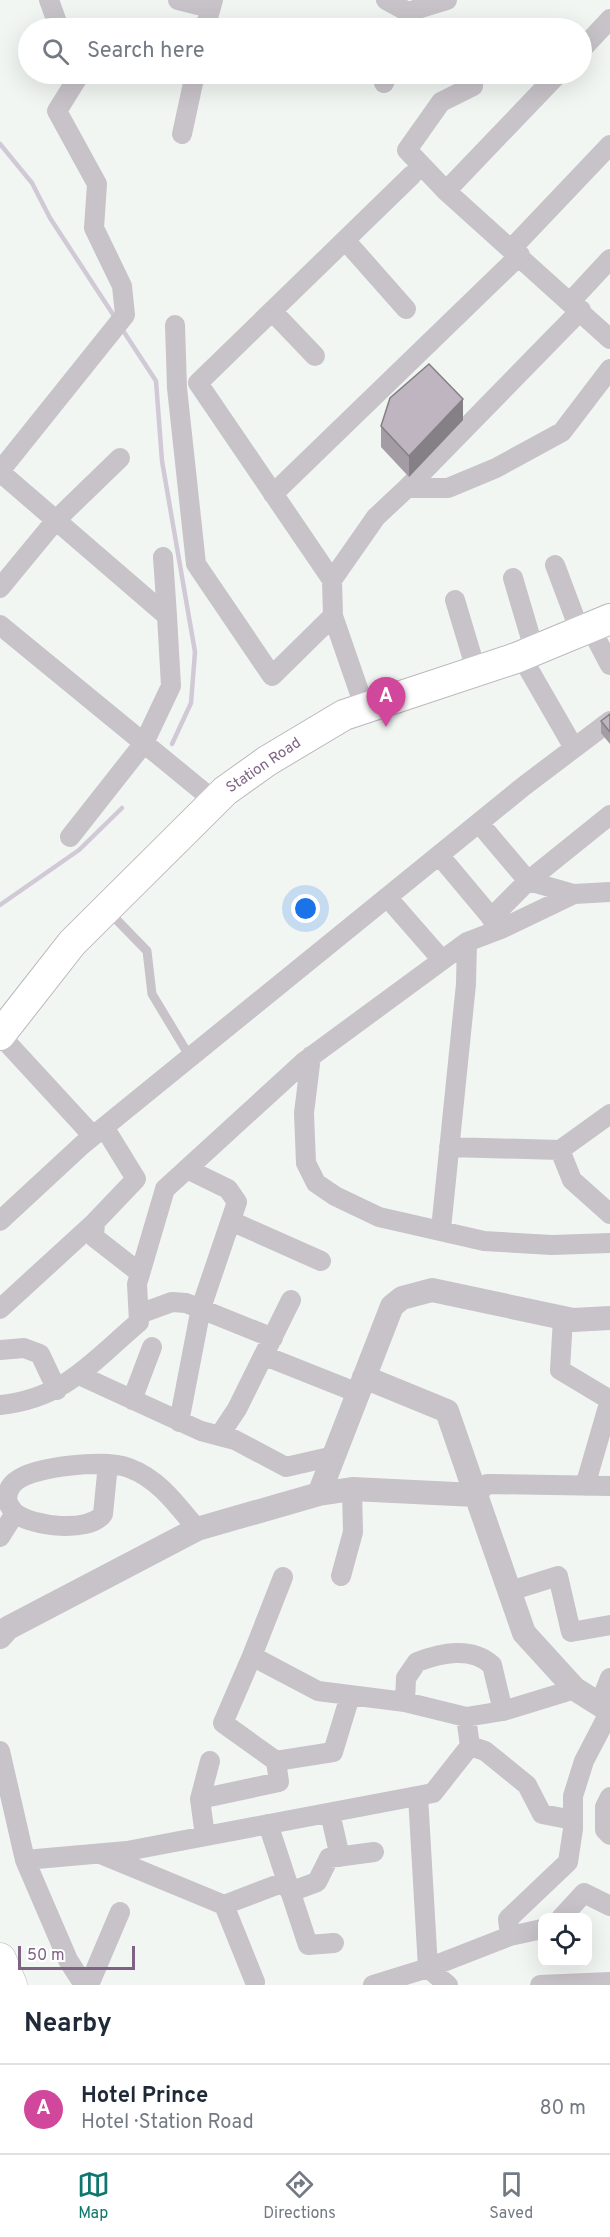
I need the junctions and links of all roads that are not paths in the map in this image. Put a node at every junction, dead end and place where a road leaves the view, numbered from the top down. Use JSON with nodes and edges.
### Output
{"nodes":[{"id":1,"x":49,"y":0,"type":"edge"},
{"id":2,"x":178,"y":0,"type":"edge"},
{"id":3,"x":386,"y":0,"type":"edge"},
{"id":4,"x":447,"y":0,"type":"edge"},
{"id":5,"x":212,"y":1,"type":"edge"},
{"id":6,"x":55,"y":18,"type":"edge"},
{"id":7,"x":208,"y":18,"type":"edge"},
{"id":8,"x":403,"y":18,"type":"edge"},
{"id":9,"x":409,"y":18,"type":"edge"},
{"id":10,"x":610,"y":19,"type":"edge"},
{"id":11,"x":592,"y":38,"type":"edge"},
{"id":12,"x":72,"y":84,"type":"edge"},
{"id":13,"x":193,"y":84,"type":"edge"},
{"id":14,"x":548,"y":84,"type":"edge"},
{"id":15,"x":473,"y":86,"type":"dead end"},
{"id":16,"x":182,"y":134,"type":"dead end"},
{"id":17,"x":610,"y":144,"type":"edge"},
{"id":18,"x":412,"y":175,"type":"dead end"},
{"id":19,"x":446,"y":191,"type":"junction"},
{"id":20,"x":345,"y":240,"type":"junction"},
{"id":21,"x":516,"y":252,"type":"junction"},
{"id":22,"x":610,"y":259,"type":"edge"},
{"id":23,"x":576,"y":306,"type":"junction"},
{"id":24,"x":406,"y":309,"type":"dead end"},
{"id":25,"x":272,"y":311,"type":"junction"},
{"id":26,"x":175,"y":325,"type":"dead end"},
{"id":27,"x":610,"y":339,"type":"edge"},
{"id":28,"x":315,"y":356,"type":"dead end"},
{"id":29,"x":610,"y":369,"type":"edge"},
{"id":30,"x":120,"y":458,"type":"dead end"},
{"id":31,"x":0,"y":472,"type":"edge"},
{"id":32,"x":407,"y":488,"type":"junction"},
{"id":33,"x":273,"y":494,"type":"junction"},
{"id":34,"x":56,"y":520,"type":"junction"},
{"id":35,"x":163,"y":557,"type":"dead end"},
{"id":36,"x":555,"y":565,"type":"dead end"},
{"id":37,"x":513,"y":578,"type":"dead end"},
{"id":38,"x":332,"y":580,"type":"junction"},
{"id":39,"x":0,"y":588,"type":"edge"},
{"id":40,"x":454,"y":600,"type":"dead end"},
{"id":41,"x":167,"y":616,"type":"junction"},
{"id":42,"x":333,"y":616,"type":"junction"},
{"id":43,"x":596,"y":618,"type":"edge"},
{"id":44,"x":0,"y":625,"type":"edge"},
{"id":45,"x":526,"y":648,"type":"junction"},
{"id":46,"x":473,"y":660,"type":"junction"},
{"id":47,"x":610,"y":665,"type":"edge"},
{"id":48,"x":362,"y":697,"type":"junction"},
{"id":49,"x":610,"y":721,"type":"edge"},
{"id":50,"x":144,"y":743,"type":"junction"},
{"id":51,"x":574,"y":748,"type":"junction"},
{"id":52,"x":206,"y":794,"type":"junction"},
{"id":53,"x":610,"y":815,"type":"edge"},
{"id":54,"x":479,"y":823,"type":"junction"},
{"id":55,"x":70,"y":837,"type":"dead end"},
{"id":56,"x":439,"y":855,"type":"junction"},
{"id":57,"x":528,"y":880,"type":"junction"},
{"id":58,"x":610,"y":892,"type":"edge"},
{"id":59,"x":574,"y":894,"type":"junction"},
{"id":60,"x":387,"y":897,"type":"junction"},
{"id":61,"x":113,"y":916,"type":"dead end"},
{"id":62,"x":496,"y":924,"type":"junction"},
{"id":63,"x":467,"y":942,"type":"junction"},
{"id":64,"x":442,"y":960,"type":"junction"},
{"id":65,"x":0,"y":1017,"type":"edge"},
{"id":66,"x":0,"y":1035,"type":"edge"},
{"id":67,"x":311,"y":1056,"type":"junction"},
{"id":68,"x":190,"y":1057,"type":"junction"},
{"id":69,"x":610,"y":1114,"type":"edge"},
{"id":70,"x":98,"y":1132,"type":"junction"},
{"id":71,"x":449,"y":1147,"type":"junction"},
{"id":72,"x":560,"y":1150,"type":"junction"},
{"id":73,"x":187,"y":1169,"type":"junction"},
{"id":74,"x":136,"y":1179,"type":"junction"},
{"id":75,"x":165,"y":1188,"type":"junction"},
{"id":76,"x":610,"y":1214,"type":"edge"},
{"id":77,"x":0,"y":1221,"type":"edge"},
{"id":78,"x":231,"y":1221,"type":"junction"},
{"id":79,"x":95,"y":1222,"type":"junction"},
{"id":80,"x":441,"y":1229,"type":"junction"},
{"id":81,"x":610,"y":1244,"type":"edge"},
{"id":82,"x":321,"y":1261,"type":"dead end"},
{"id":83,"x":140,"y":1273,"type":"junction"},
{"id":84,"x":291,"y":1300,"type":"dead end"},
{"id":85,"x":201,"y":1308,"type":"junction"},
{"id":86,"x":0,"y":1309,"type":"edge"},
{"id":87,"x":139,"y":1314,"type":"junction"},
{"id":88,"x":562,"y":1318,"type":"junction"},
{"id":89,"x":610,"y":1318,"type":"edge"},
{"id":90,"x":273,"y":1338,"type":"junction"},
{"id":91,"x":152,"y":1347,"type":"dead end"},
{"id":92,"x":0,"y":1350,"type":"edge"},
{"id":93,"x":265,"y":1356,"type":"junction"},
{"id":94,"x":78,"y":1375,"type":"junction"},
{"id":95,"x":361,"y":1385,"type":"junction"},
{"id":96,"x":57,"y":1390,"type":"junction"},
{"id":97,"x":132,"y":1400,"type":"junction"},
{"id":98,"x":610,"y":1400,"type":"edge"},
{"id":99,"x":0,"y":1405,"type":"edge"},
{"id":100,"x":179,"y":1422,"type":"junction"},
{"id":101,"x":219,"y":1436,"type":"junction"},
{"id":102,"x":334,"y":1456,"type":"junction"},
{"id":103,"x":108,"y":1464,"type":"junction"},
{"id":104,"x":585,"y":1486,"type":"junction"},
{"id":105,"x":352,"y":1490,"type":"junction"},
{"id":106,"x":610,"y":1490,"type":"edge"},
{"id":107,"x":319,"y":1494,"type":"junction"},
{"id":108,"x":476,"y":1495,"type":"junction"},
{"id":109,"x":15,"y":1513,"type":"junction"},
{"id":110,"x":197,"y":1529,"type":"junction"},
{"id":111,"x":0,"y":1538,"type":"edge"},
{"id":112,"x":341,"y":1575,"type":"dead end"},
{"id":113,"x":283,"y":1577,"type":"dead end"},
{"id":114,"x":510,"y":1591,"type":"junction"},
{"id":115,"x":610,"y":1625,"type":"edge"},
{"id":116,"x":3,"y":1631,"type":"edge"},
{"id":117,"x":252,"y":1656,"type":"junction"},
{"id":118,"x":610,"y":1678,"type":"edge"},
{"id":119,"x":575,"y":1689,"type":"junction"},
{"id":120,"x":350,"y":1696,"type":"junction"},
{"id":121,"x":405,"y":1702,"type":"junction"},
{"id":122,"x":606,"y":1709,"type":"edge"},
{"id":123,"x":503,"y":1711,"type":"junction"},
{"id":124,"x":466,"y":1717,"type":"junction"},
{"id":125,"x":470,"y":1746,"type":"junction"},
{"id":126,"x":0,"y":1751,"type":"edge"},
{"id":127,"x":210,"y":1761,"type":"dead end"},
{"id":128,"x":276,"y":1761,"type":"junction"},
{"id":129,"x":418,"y":1796,"type":"junction"},
{"id":130,"x":200,"y":1799,"type":"junction"},
{"id":131,"x":608,"y":1802,"type":"edge"},
{"id":132,"x":330,"y":1813,"type":"junction"},
{"id":133,"x":573,"y":1815,"type":"junction"},
{"id":134,"x":268,"y":1824,"type":"junction"},
{"id":135,"x":610,"y":1834,"type":"edge"},
{"id":136,"x":206,"y":1836,"type":"junction"},
{"id":137,"x":374,"y":1852,"type":"dead end"},
{"id":138,"x":100,"y":1854,"type":"junction"},
{"id":139,"x":340,"y":1857,"type":"junction"},
{"id":140,"x":26,"y":1860,"type":"junction"},
{"id":141,"x":289,"y":1887,"type":"junction"},
{"id":142,"x":224,"y":1905,"type":"junction"},
{"id":143,"x":610,"y":1906,"type":"edge"},
{"id":144,"x":120,"y":1912,"type":"dead end"},
{"id":145,"x":565,"y":1913,"type":"edge"},
{"id":146,"x":538,"y":1930,"type":"edge"},
{"id":147,"x":510,"y":1936,"type":"junction"},
{"id":148,"x":334,"y":1944,"type":"dead end"},
{"id":149,"x":0,"y":1959,"type":"edge"},
{"id":150,"x":428,"y":1968,"type":"junction"},
{"id":151,"x":610,"y":1982,"type":"edge"},
{"id":152,"x":385,"y":1983,"type":"edge"},
{"id":153,"x":257,"y":1984,"type":"edge"},
{"id":154,"x":11,"y":1985,"type":"edge"},
{"id":155,"x":84,"y":1985,"type":"edge"},
{"id":156,"x":89,"y":1985,"type":"edge"},
{"id":157,"x":448,"y":1985,"type":"edge"},
{"id":158,"x":540,"y":1985,"type":"edge"}],
"edges":[{"from":1,"to":6,"type":"street"},
{"from":2,"to":5,"type":"street"},
{"from":3,"to":8,"type":"street"},
{"from":4,"to":9,"type":"street"},
{"from":5,"to":7,"type":"street"},
{"from":10,"to":11,"type":"street"},
{"from":12,"to":31,"type":"street"},
{"from":13,"to":16,"type":"street"},
{"from":14,"to":19,"type":"street"},
{"from":15,"to":19,"type":"street"},
{"from":17,"to":21,"type":"street"},
{"from":18,"to":20,"type":"street"},
{"from":19,"to":21,"type":"street"},
{"from":20,"to":24,"type":"street"},
{"from":20,"to":25,"type":"street"},
{"from":21,"to":23,"type":"street"},
{"from":21,"to":33,"type":"street"},
{"from":22,"to":23,"type":"street"},
{"from":23,"to":27,"type":"street"},
{"from":23,"to":32,"type":"street"},
{"from":25,"to":28,"type":"street"},
{"from":25,"to":33,"type":"street"},
{"from":26,"to":42,"type":"street"},
{"from":29,"to":32,"type":"street"},
{"from":30,"to":34,"type":"street"},
{"from":31,"to":34,"type":"street"},
{"from":32,"to":38,"type":"street"},
{"from":33,"to":38,"type":"street"},
{"from":34,"to":39,"type":"street"},
{"from":34,"to":41,"type":"street"},
{"from":35,"to":41,"type":"street"},
{"from":36,"to":43,"type":"street"},
{"from":37,"to":45,"type":"street"},
{"from":38,"to":42,"type":"street"},
{"from":40,"to":46,"type":"street"},
{"from":41,"to":50,"type":"street"},
{"from":42,"to":48,"type":"street"},
{"from":43,"to":45,"type":"main road","name":"Station Road"},
{"from":43,"to":47,"type":"street"},
{"from":44,"to":50,"type":"street"},
{"from":45,"to":46,"type":"main road","name":"Station Road"},
{"from":45,"to":51,"type":"street"},
{"from":45,"to":66,"type":"main road","name":"Station Road"},
{"from":46,"to":48,"type":"main road","name":"Station Road"},
{"from":48,"to":52,"type":"main road","name":"Station Road"},
{"from":49,"to":51,"type":"street"},
{"from":50,"to":52,"type":"street"},
{"from":50,"to":55,"type":"street"},
{"from":51,"to":54,"type":"street"},
{"from":52,"to":65,"type":"main road","name":"Station Road"},
{"from":53,"to":57,"type":"street"},
{"from":54,"to":56,"type":"street"},
{"from":54,"to":57,"type":"street"},
{"from":56,"to":60,"type":"street"},
{"from":56,"to":62,"type":"street"},
{"from":57,"to":59,"type":"street"},
{"from":57,"to":62,"type":"street"},
{"from":58,"to":59,"type":"street"},
{"from":59,"to":62,"type":"street"},
{"from":60,"to":64,"type":"street"},
{"from":60,"to":68,"type":"street"},
{"from":61,"to":68,"type":"lane"},
{"from":62,"to":63,"type":"street"},
{"from":63,"to":64,"type":"street"},
{"from":63,"to":71,"type":"street"},
{"from":64,"to":67,"type":"street"},
{"from":66,"to":70,"type":"street"},
{"from":67,"to":73,"type":"street"},
{"from":67,"to":80,"type":"street"},
{"from":68,"to":70,"type":"street"},
{"from":69,"to":72,"type":"street"},
{"from":70,"to":74,"type":"street"},
{"from":70,"to":77,"type":"street"},
{"from":71,"to":72,"type":"street"},
{"from":71,"to":80,"type":"street"},
{"from":72,"to":76,"type":"street"},
{"from":73,"to":75,"type":"street"},
{"from":73,"to":78,"type":"street"},
{"from":74,"to":75,"type":"street"},
{"from":74,"to":79,"type":"street"},
{"from":75,"to":83,"type":"street"},
{"from":78,"to":82,"type":"street"},
{"from":78,"to":85,"type":"street"},
{"from":79,"to":83,"type":"street"},
{"from":79,"to":86,"type":"street"},
{"from":80,"to":81,"type":"street"},
{"from":83,"to":87,"type":"street"},
{"from":84,"to":90,"type":"street"},
{"from":85,"to":87,"type":"street"},
{"from":85,"to":90,"type":"street"},
{"from":85,"to":100,"type":"street"},
{"from":87,"to":94,"type":"street"},
{"from":88,"to":89,"type":"street"},
{"from":88,"to":95,"type":"street"},
{"from":88,"to":98,"type":"street"},
{"from":90,"to":93,"type":"street"},
{"from":91,"to":97,"type":"street"},
{"from":92,"to":96,"type":"street"},
{"from":93,"to":95,"type":"street"},
{"from":93,"to":101,"type":"street"},
{"from":94,"to":96,"type":"street"},
{"from":94,"to":97,"type":"street"},
{"from":95,"to":102,"type":"street"},
{"from":95,"to":108,"type":"street"},
{"from":96,"to":99,"type":"street"},
{"from":97,"to":100,"type":"street"},
{"from":98,"to":104,"type":"street"},
{"from":100,"to":101,"type":"street"},
{"from":101,"to":102,"type":"street"},
{"from":102,"to":107,"type":"street"},
{"from":103,"to":109,"type":"street"},
{"from":103,"to":109,"type":"street"},
{"from":103,"to":110,"type":"street"},
{"from":104,"to":106,"type":"street"},
{"from":104,"to":108,"type":"street"},
{"from":105,"to":107,"type":"street"},
{"from":105,"to":108,"type":"street"},
{"from":105,"to":112,"type":"street"},
{"from":107,"to":110,"type":"street"},
{"from":108,"to":114,"type":"street"},
{"from":109,"to":111,"type":"street"},
{"from":110,"to":116,"type":"street"},
{"from":113,"to":117,"type":"street"},
{"from":114,"to":115,"type":"street"},
{"from":114,"to":119,"type":"street"},
{"from":117,"to":120,"type":"street"},
{"from":117,"to":128,"type":"street"},
{"from":118,"to":122,"type":"street"},
{"from":119,"to":122,"type":"street"},
{"from":119,"to":123,"type":"street"},
{"from":120,"to":121,"type":"street"},
{"from":120,"to":128,"type":"street"},
{"from":121,"to":123,"type":"street"},
{"from":121,"to":124,"type":"street"},
{"from":122,"to":133,"type":"street"},
{"from":123,"to":124,"type":"street"},
{"from":124,"to":125,"type":"street"},
{"from":125,"to":129,"type":"street"},
{"from":125,"to":133,"type":"street"},
{"from":126,"to":140,"type":"street"},
{"from":127,"to":130,"type":"street"},
{"from":128,"to":130,"type":"street"},
{"from":129,"to":132,"type":"street"},
{"from":129,"to":150,"type":"street"},
{"from":130,"to":136,"type":"street"},
{"from":131,"to":133,"type":"street"},
{"from":131,"to":135,"type":"street"},
{"from":132,"to":134,"type":"street"},
{"from":132,"to":139,"type":"street"},
{"from":133,"to":147,"type":"street"},
{"from":134,"to":136,"type":"street"},
{"from":134,"to":141,"type":"street"},
{"from":136,"to":138,"type":"street"},
{"from":137,"to":139,"type":"street"},
{"from":138,"to":140,"type":"street"},
{"from":138,"to":142,"type":"street"},
{"from":139,"to":141,"type":"street"},
{"from":140,"to":155,"type":"street"},
{"from":141,"to":142,"type":"street"},
{"from":141,"to":148,"type":"street"},
{"from":142,"to":153,"type":"street"},
{"from":143,"to":145,"type":"street"},
{"from":144,"to":156,"type":"street"},
{"from":146,"to":147,"type":"street"},
{"from":147,"to":150,"type":"street"},
{"from":149,"to":154,"type":"highway"},
{"from":150,"to":152,"type":"street"},
{"from":150,"to":157,"type":"street"},
{"from":151,"to":158,"type":"street"}]}
